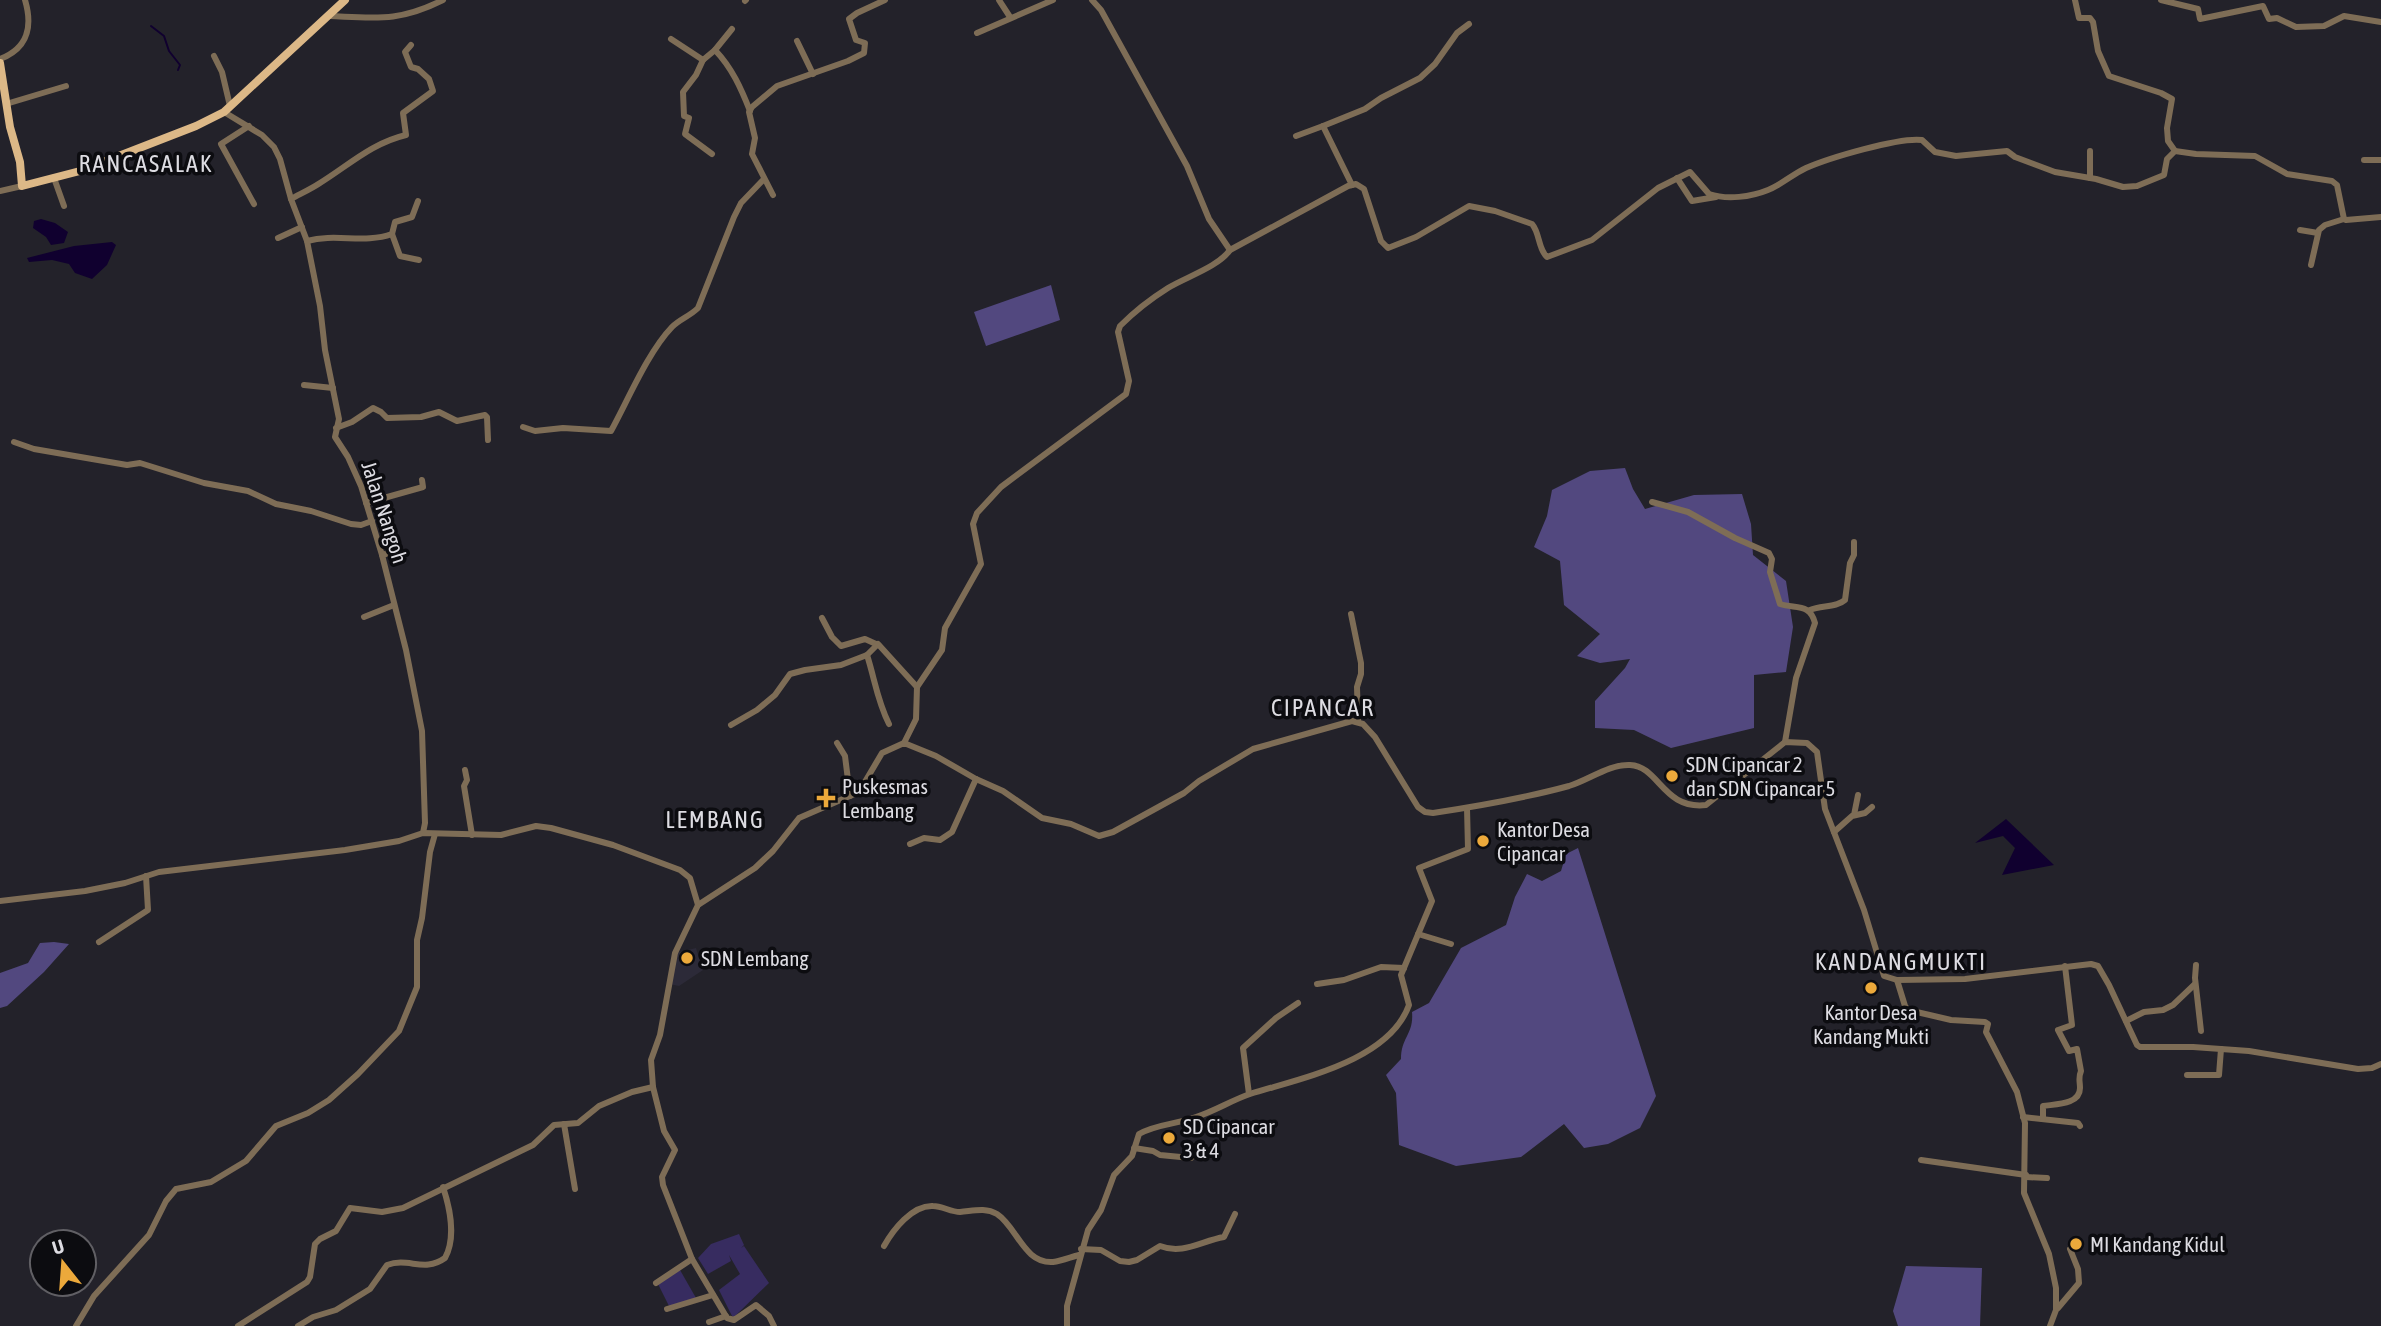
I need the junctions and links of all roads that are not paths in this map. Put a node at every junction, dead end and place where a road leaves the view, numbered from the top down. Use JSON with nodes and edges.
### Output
{"nodes":[{"id":1,"x":25,"y":0,"type":"edge"},
{"id":2,"x":345,"y":0,"type":"edge"},
{"id":3,"x":443,"y":0,"type":"edge"},
{"id":4,"x":885,"y":0,"type":"edge"},
{"id":5,"x":999,"y":0,"type":"edge"},
{"id":6,"x":1053,"y":0,"type":"edge"},
{"id":7,"x":1092,"y":0,"type":"edge"},
{"id":8,"x":2076,"y":0,"type":"edge"},
{"id":9,"x":2161,"y":0,"type":"edge"},
{"id":10,"x":330,"y":16,"type":"junction"},
{"id":11,"x":1010,"y":17,"type":"junction"},
{"id":12,"x":2381,"y":22,"type":"edge"},
{"id":13,"x":1469,"y":24,"type":"dead end"},
{"id":14,"x":732,"y":29,"type":"dead end"},
{"id":15,"x":977,"y":33,"type":"dead end"},
{"id":16,"x":671,"y":39,"type":"dead end"},
{"id":17,"x":797,"y":41,"type":"dead end"},
{"id":18,"x":411,"y":45,"type":"dead end"},
{"id":19,"x":715,"y":50,"type":"junction"},
{"id":20,"x":214,"y":56,"type":"dead end"},
{"id":21,"x":703,"y":60,"type":"junction"},
{"id":22,"x":0,"y":61,"type":"edge"},
{"id":23,"x":1,"y":71,"type":"edge"},
{"id":24,"x":813,"y":74,"type":"junction"},
{"id":25,"x":66,"y":86,"type":"dead end"},
{"id":26,"x":10,"y":103,"type":"junction"},
{"id":27,"x":227,"y":109,"type":"junction"},
{"id":28,"x":750,"y":111,"type":"junction"},
{"id":29,"x":249,"y":126,"type":"junction"},
{"id":30,"x":1324,"y":126,"type":"junction"},
{"id":31,"x":1296,"y":136,"type":"dead end"},
{"id":32,"x":2175,"y":150,"type":"junction"},
{"id":33,"x":2090,"y":151,"type":"dead end"},
{"id":34,"x":712,"y":154,"type":"dead end"},
{"id":35,"x":2364,"y":160,"type":"dead end"},
{"id":36,"x":2381,"y":160,"type":"edge"},
{"id":37,"x":54,"y":178,"type":"junction"},
{"id":38,"x":1677,"y":178,"type":"junction"},
{"id":39,"x":2090,"y":178,"type":"junction"},
{"id":40,"x":764,"y":179,"type":"junction"},
{"id":41,"x":1352,"y":185,"type":"junction"},
{"id":42,"x":22,"y":186,"type":"junction"},
{"id":43,"x":0,"y":191,"type":"edge"},
{"id":44,"x":773,"y":194,"type":"dead end"},
{"id":45,"x":1716,"y":197,"type":"junction"},
{"id":46,"x":291,"y":199,"type":"junction"},
{"id":47,"x":418,"y":201,"type":"dead end"},
{"id":48,"x":254,"y":204,"type":"dead end"},
{"id":49,"x":64,"y":206,"type":"dead end"},
{"id":50,"x":2381,"y":217,"type":"edge"},
{"id":51,"x":2344,"y":219,"type":"junction"},
{"id":52,"x":302,"y":227,"type":"junction"},
{"id":53,"x":2300,"y":230,"type":"dead end"},
{"id":54,"x":2318,"y":233,"type":"junction"},
{"id":55,"x":392,"y":234,"type":"junction"},
{"id":56,"x":278,"y":238,"type":"dead end"},
{"id":57,"x":307,"y":241,"type":"junction"},
{"id":58,"x":1230,"y":250,"type":"junction"},
{"id":59,"x":419,"y":260,"type":"dead end"},
{"id":60,"x":2311,"y":265,"type":"dead end"},
{"id":61,"x":304,"y":384,"type":"dead end"},
{"id":62,"x":333,"y":388,"type":"junction"},
{"id":63,"x":523,"y":427,"type":"dead end"},
{"id":64,"x":337,"y":428,"type":"junction"},
{"id":65,"x":488,"y":440,"type":"dead end"},
{"id":66,"x":14,"y":442,"type":"dead end"},
{"id":67,"x":422,"y":480,"type":"dead end"},
{"id":68,"x":1652,"y":502,"type":"dead end"},
{"id":69,"x":366,"y":503,"type":"junction"},
{"id":70,"x":372,"y":521,"type":"junction"},
{"id":71,"x":1854,"y":542,"type":"dead end"},
{"id":72,"x":397,"y":543,"type":"dead end"},
{"id":73,"x":383,"y":555,"type":"junction"},
{"id":74,"x":394,"y":605,"type":"junction"},
{"id":75,"x":1810,"y":610,"type":"junction"},
{"id":76,"x":1352,"y":614,"type":"dead end"},
{"id":77,"x":364,"y":617,"type":"dead end"},
{"id":78,"x":822,"y":618,"type":"dead end"},
{"id":79,"x":876,"y":644,"type":"junction"},
{"id":80,"x":867,"y":655,"type":"junction"},
{"id":81,"x":917,"y":687,"type":"junction"},
{"id":82,"x":1358,"y":721,"type":"junction"},
{"id":83,"x":889,"y":724,"type":"dead end"},
{"id":84,"x":731,"y":725,"type":"dead end"},
{"id":85,"x":1785,"y":742,"type":"junction"},
{"id":86,"x":837,"y":743,"type":"dead end"},
{"id":87,"x":904,"y":743,"type":"junction"},
{"id":88,"x":466,"y":770,"type":"dead end"},
{"id":89,"x":976,"y":779,"type":"junction"},
{"id":90,"x":850,"y":796,"type":"junction"},
{"id":91,"x":1858,"y":796,"type":"dead end"},
{"id":92,"x":1872,"y":807,"type":"dead end"},
{"id":93,"x":1467,"y":808,"type":"junction"},
{"id":94,"x":1854,"y":815,"type":"junction"},
{"id":95,"x":1834,"y":832,"type":"junction"},
{"id":96,"x":423,"y":833,"type":"junction"},
{"id":97,"x":435,"y":834,"type":"junction"},
{"id":98,"x":472,"y":835,"type":"junction"},
{"id":99,"x":910,"y":844,"type":"dead end"},
{"id":100,"x":146,"y":876,"type":"junction"},
{"id":101,"x":0,"y":901,"type":"edge"},
{"id":102,"x":698,"y":905,"type":"junction"},
{"id":103,"x":1418,"y":934,"type":"junction"},
{"id":104,"x":99,"y":942,"type":"dead end"},
{"id":105,"x":1451,"y":944,"type":"dead end"},
{"id":106,"x":2196,"y":965,"type":"dead end"},
{"id":107,"x":2065,"y":966,"type":"junction"},
{"id":108,"x":1404,"y":968,"type":"junction"},
{"id":109,"x":1897,"y":980,"type":"junction"},
{"id":110,"x":1317,"y":984,"type":"dead end"},
{"id":111,"x":2195,"y":985,"type":"junction"},
{"id":112,"x":1298,"y":1003,"type":"dead end"},
{"id":113,"x":2126,"y":1021,"type":"junction"},
{"id":114,"x":2201,"y":1031,"type":"dead end"},
{"id":115,"x":2221,"y":1049,"type":"junction"},
{"id":116,"x":2381,"y":1064,"type":"edge"},
{"id":117,"x":2187,"y":1075,"type":"dead end"},
{"id":118,"x":653,"y":1087,"type":"junction"},
{"id":119,"x":1249,"y":1094,"type":"junction"},
{"id":120,"x":2023,"y":1117,"type":"junction"},
{"id":121,"x":2043,"y":1119,"type":"junction"},
{"id":122,"x":564,"y":1124,"type":"junction"},
{"id":123,"x":2080,"y":1126,"type":"dead end"},
{"id":124,"x":1135,"y":1148,"type":"junction"},
{"id":125,"x":1191,"y":1158,"type":"dead end"},
{"id":126,"x":1921,"y":1160,"type":"dead end"},
{"id":127,"x":2026,"y":1176,"type":"junction"},
{"id":128,"x":2047,"y":1178,"type":"dead end"},
{"id":129,"x":443,"y":1187,"type":"junction"},
{"id":130,"x":575,"y":1189,"type":"dead end"},
{"id":131,"x":1235,"y":1214,"type":"dead end"},
{"id":132,"x":884,"y":1246,"type":"dead end"},
{"id":133,"x":2070,"y":1249,"type":"dead end"},
{"id":134,"x":1080,"y":1252,"type":"junction"},
{"id":135,"x":692,"y":1259,"type":"junction"},
{"id":136,"x":656,"y":1283,"type":"dead end"},
{"id":137,"x":713,"y":1294,"type":"junction"},
{"id":138,"x":667,"y":1309,"type":"dead end"},
{"id":139,"x":2056,"y":1310,"type":"junction"},
{"id":140,"x":726,"y":1316,"type":"junction"},
{"id":141,"x":709,"y":1322,"type":"dead end"},
{"id":142,"x":76,"y":1326,"type":"edge"},
{"id":143,"x":238,"y":1326,"type":"edge"},
{"id":144,"x":298,"y":1326,"type":"edge"},
{"id":145,"x":774,"y":1326,"type":"edge"},
{"id":146,"x":1067,"y":1326,"type":"edge"},
{"id":147,"x":2050,"y":1326,"type":"edge"}],
"edges":[{"from":1,"to":22,"type":"street"},
{"from":2,"to":10,"type":"main road"},
{"from":3,"to":10,"type":"street"},
{"from":4,"to":24,"type":"street"},
{"from":5,"to":11,"type":"street"},
{"from":6,"to":11,"type":"street"},
{"from":7,"to":58,"type":"street"},
{"from":8,"to":32,"type":"street"},
{"from":9,"to":12,"type":"street"},
{"from":10,"to":27,"type":"main road"},
{"from":11,"to":15,"type":"street"},
{"from":13,"to":30,"type":"street"},
{"from":14,"to":19,"type":"street"},
{"from":16,"to":21,"type":"street"},
{"from":17,"to":24,"type":"street"},
{"from":18,"to":46,"type":"street"},
{"from":19,"to":21,"type":"street"},
{"from":19,"to":28,"type":"street"},
{"from":20,"to":27,"type":"street"},
{"from":21,"to":34,"type":"street"},
{"from":22,"to":23,"type":"main road"},
{"from":23,"to":26,"type":"main road"},
{"from":24,"to":28,"type":"street"},
{"from":25,"to":26,"type":"street"},
{"from":26,"to":42,"type":"main road"},
{"from":27,"to":29,"type":"street","name":"Jalan Nangoh"},
{"from":27,"to":37,"type":"main road"},
{"from":28,"to":40,"type":"street"},
{"from":29,"to":46,"type":"street","name":"Jalan Nangoh"},
{"from":29,"to":48,"type":"street"},
{"from":30,"to":31,"type":"street"},
{"from":30,"to":41,"type":"street"},
{"from":32,"to":39,"type":"street"},
{"from":32,"to":51,"type":"street"},
{"from":33,"to":39,"type":"street"},
{"from":35,"to":36,"type":"street"},
{"from":37,"to":42,"type":"main road"},
{"from":37,"to":49,"type":"street"},
{"from":38,"to":41,"type":"street"},
{"from":38,"to":45,"type":"street"},
{"from":38,"to":45,"type":"street"},
{"from":39,"to":45,"type":"street"},
{"from":40,"to":44,"type":"street"},
{"from":40,"to":63,"type":"street"},
{"from":41,"to":58,"type":"street"},
{"from":42,"to":43,"type":"street"},
{"from":46,"to":52,"type":"street","name":"Jalan Nangoh"},
{"from":47,"to":55,"type":"street"},
{"from":50,"to":51,"type":"street"},
{"from":51,"to":54,"type":"street"},
{"from":52,"to":56,"type":"street"},
{"from":52,"to":57,"type":"street","name":"Jalan Nangoh"},
{"from":53,"to":54,"type":"street"},
{"from":54,"to":60,"type":"street"},
{"from":55,"to":57,"type":"street"},
{"from":55,"to":59,"type":"street"},
{"from":57,"to":62,"type":"street","name":"Jalan Nangoh"},
{"from":58,"to":81,"type":"street"},
{"from":61,"to":62,"type":"street"},
{"from":62,"to":64,"type":"street","name":"Jalan Nangoh"},
{"from":64,"to":65,"type":"street"},
{"from":64,"to":69,"type":"street","name":"Jalan Nangoh"},
{"from":66,"to":70,"type":"street"},
{"from":67,"to":69,"type":"street"},
{"from":68,"to":75,"type":"street"},
{"from":69,"to":70,"type":"street","name":"Jalan Nangoh"},
{"from":70,"to":73,"type":"street","name":"Jalan Nangoh"},
{"from":71,"to":75,"type":"street"},
{"from":72,"to":73,"type":"street"},
{"from":73,"to":74,"type":"street","name":"Jalan Nangoh"},
{"from":74,"to":77,"type":"street"},
{"from":74,"to":96,"type":"street","name":"Jalan Nangoh"},
{"from":75,"to":85,"type":"street"},
{"from":76,"to":82,"type":"street"},
{"from":78,"to":79,"type":"street"},
{"from":79,"to":80,"type":"street"},
{"from":79,"to":81,"type":"street"},
{"from":80,"to":83,"type":"street"},
{"from":80,"to":84,"type":"street"},
{"from":81,"to":87,"type":"street"},
{"from":82,"to":89,"type":"street"},
{"from":82,"to":93,"type":"street"},
{"from":85,"to":93,"type":"street"},
{"from":85,"to":95,"type":"street"},
{"from":86,"to":90,"type":"street"},
{"from":87,"to":89,"type":"street"},
{"from":87,"to":90,"type":"street"},
{"from":88,"to":98,"type":"street"},
{"from":89,"to":99,"type":"street"},
{"from":90,"to":102,"type":"street"},
{"from":91,"to":94,"type":"street"},
{"from":92,"to":94,"type":"street"},
{"from":93,"to":103,"type":"street"},
{"from":94,"to":95,"type":"street"},
{"from":95,"to":109,"type":"street"},
{"from":96,"to":97,"type":"street"},
{"from":96,"to":100,"type":"street"},
{"from":97,"to":98,"type":"street"},
{"from":97,"to":142,"type":"street"},
{"from":98,"to":102,"type":"street"},
{"from":100,"to":101,"type":"street"},
{"from":100,"to":104,"type":"street"},
{"from":102,"to":118,"type":"street"},
{"from":103,"to":105,"type":"street"},
{"from":103,"to":108,"type":"street"},
{"from":106,"to":111,"type":"street"},
{"from":107,"to":109,"type":"street"},
{"from":107,"to":113,"type":"street"},
{"from":107,"to":121,"type":"street"},
{"from":108,"to":110,"type":"street"},
{"from":108,"to":119,"type":"street"},
{"from":109,"to":120,"type":"street"},
{"from":111,"to":113,"type":"street"},
{"from":111,"to":114,"type":"street"},
{"from":112,"to":119,"type":"street"},
{"from":113,"to":115,"type":"street"},
{"from":115,"to":116,"type":"street"},
{"from":115,"to":117,"type":"street"},
{"from":118,"to":122,"type":"street"},
{"from":118,"to":135,"type":"street"},
{"from":119,"to":124,"type":"street"},
{"from":120,"to":121,"type":"street"},
{"from":120,"to":127,"type":"street"},
{"from":121,"to":123,"type":"street"},
{"from":122,"to":129,"type":"street"},
{"from":122,"to":130,"type":"street"},
{"from":124,"to":125,"type":"street"},
{"from":124,"to":134,"type":"street"},
{"from":126,"to":127,"type":"street"},
{"from":127,"to":128,"type":"street"},
{"from":127,"to":139,"type":"street"},
{"from":129,"to":143,"type":"street"},
{"from":129,"to":144,"type":"street"},
{"from":131,"to":134,"type":"street"},
{"from":132,"to":134,"type":"street"},
{"from":133,"to":139,"type":"street"},
{"from":134,"to":146,"type":"street"},
{"from":135,"to":136,"type":"street"},
{"from":135,"to":137,"type":"street"},
{"from":137,"to":138,"type":"street"},
{"from":137,"to":140,"type":"street"},
{"from":139,"to":147,"type":"street"},
{"from":140,"to":141,"type":"street"},
{"from":140,"to":145,"type":"street"}]}
